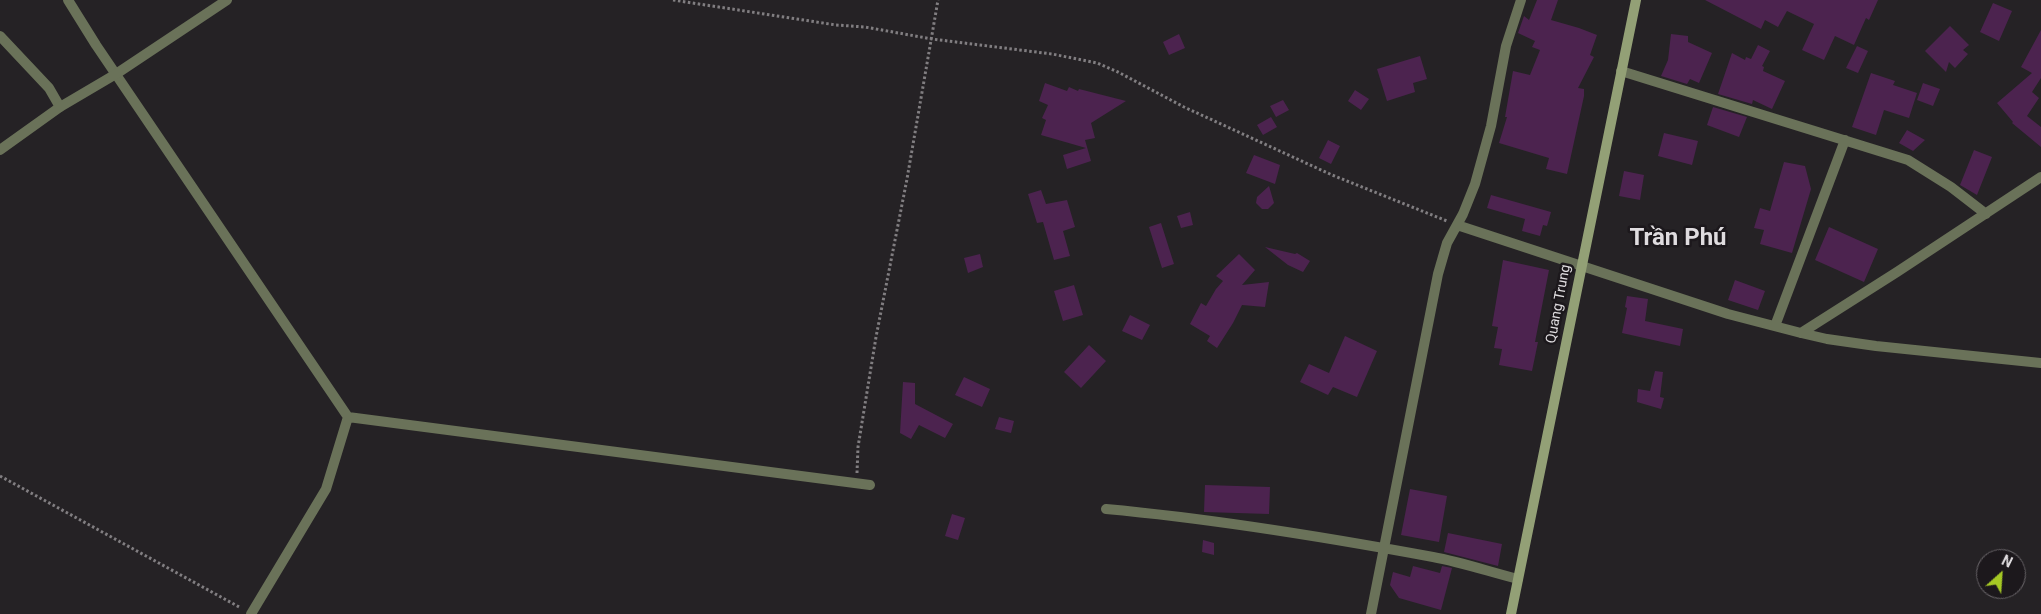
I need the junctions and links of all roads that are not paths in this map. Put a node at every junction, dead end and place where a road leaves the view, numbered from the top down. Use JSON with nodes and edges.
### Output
{"nodes":[{"id":1,"x":68,"y":0,"type":"edge"},
{"id":2,"x":227,"y":0,"type":"edge"},
{"id":3,"x":1521,"y":0,"type":"edge"},
{"id":4,"x":1636,"y":0,"type":"edge"},
{"id":5,"x":0,"y":36,"type":"edge"},
{"id":6,"x":1621,"y":71,"type":"junction"},
{"id":7,"x":116,"y":74,"type":"junction"},
{"id":8,"x":60,"y":107,"type":"junction"},
{"id":9,"x":1845,"y":140,"type":"junction"},
{"id":10,"x":0,"y":150,"type":"edge"},
{"id":11,"x":2041,"y":177,"type":"edge"},
{"id":12,"x":1986,"y":214,"type":"junction"},
{"id":13,"x":1457,"y":225,"type":"junction"},
{"id":14,"x":1580,"y":266,"type":"junction"},
{"id":15,"x":1775,"y":326,"type":"junction"},
{"id":16,"x":1801,"y":333,"type":"junction"},
{"id":17,"x":2041,"y":363,"type":"edge"},
{"id":18,"x":348,"y":417,"type":"junction"},
{"id":19,"x":870,"y":485,"type":"dead end"},
{"id":20,"x":1106,"y":509,"type":"dead end"},
{"id":21,"x":1384,"y":548,"type":"junction"},
{"id":22,"x":1518,"y":578,"type":"junction"},
{"id":23,"x":251,"y":614,"type":"edge"},
{"id":24,"x":1371,"y":614,"type":"edge"},
{"id":25,"x":1511,"y":614,"type":"edge"}],
"edges":[{"from":1,"to":7,"type":"street"},
{"from":2,"to":7,"type":"street"},
{"from":3,"to":13,"type":"street"},
{"from":4,"to":6,"type":"main road","name":"Quang Trung"},
{"from":5,"to":8,"type":"street"},
{"from":6,"to":9,"type":"street"},
{"from":6,"to":14,"type":"main road","name":"Quang Trung"},
{"from":7,"to":8,"type":"street"},
{"from":7,"to":18,"type":"street"},
{"from":8,"to":10,"type":"street"},
{"from":9,"to":12,"type":"street"},
{"from":9,"to":15,"type":"street"},
{"from":11,"to":12,"type":"street"},
{"from":12,"to":16,"type":"street"},
{"from":13,"to":14,"type":"street"},
{"from":13,"to":21,"type":"street"},
{"from":14,"to":15,"type":"street"},
{"from":14,"to":22,"type":"main road","name":"Quang Trung"},
{"from":15,"to":16,"type":"street"},
{"from":16,"to":17,"type":"street"},
{"from":18,"to":19,"type":"street"},
{"from":18,"to":23,"type":"street"},
{"from":20,"to":21,"type":"street"},
{"from":21,"to":22,"type":"street"},
{"from":21,"to":24,"type":"street"},
{"from":22,"to":25,"type":"main road","name":"Quang Trung"}]}
